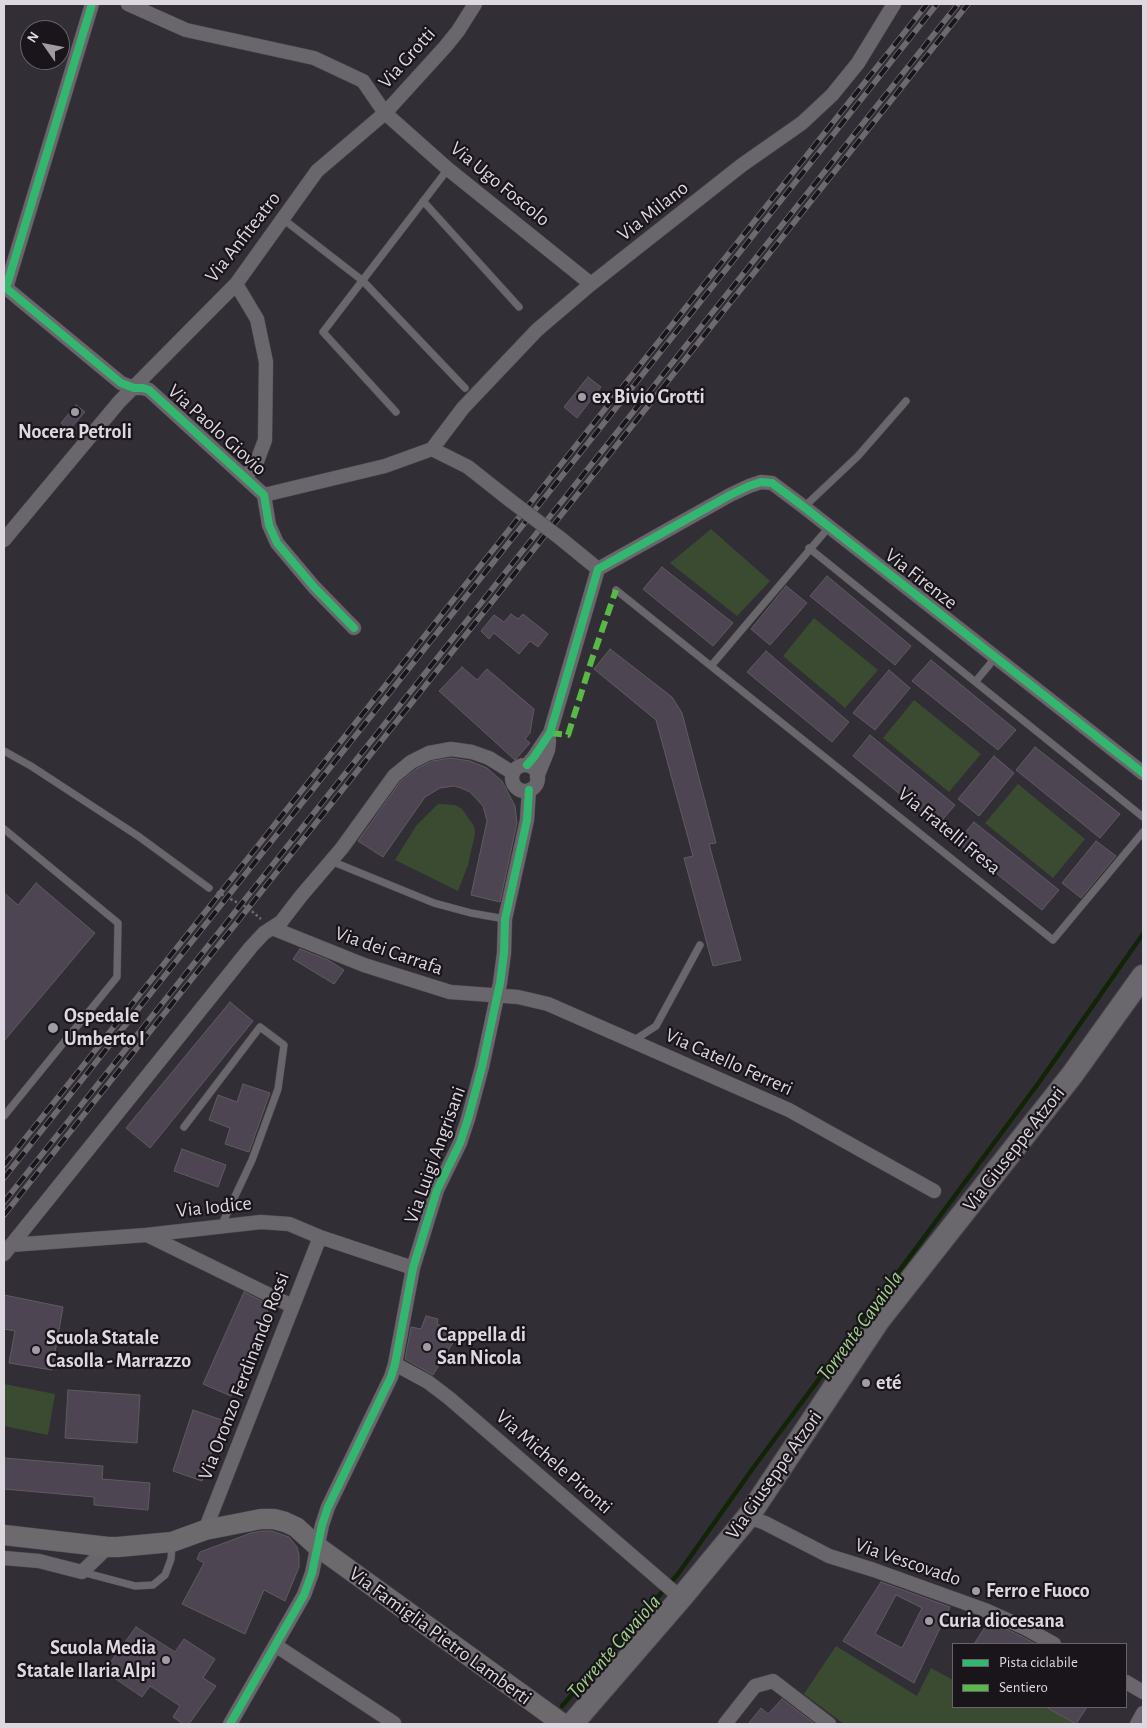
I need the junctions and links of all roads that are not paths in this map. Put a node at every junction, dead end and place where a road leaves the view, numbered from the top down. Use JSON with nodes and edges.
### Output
{"nodes":[{"id":1,"x":92,"y":4,"type":"edge"},
{"id":2,"x":128,"y":4,"type":"edge"},
{"id":3,"x":475,"y":4,"type":"edge"},
{"id":4,"x":894,"y":4,"type":"edge"},
{"id":5,"x":385,"y":113,"type":"junction"},
{"id":6,"x":448,"y":169,"type":"junction"},
{"id":7,"x":423,"y":201,"type":"junction"},
{"id":8,"x":283,"y":219,"type":"junction"},
{"id":9,"x":362,"y":280,"type":"junction"},
{"id":10,"x":236,"y":284,"type":"junction"},
{"id":11,"x":591,"y":284,"type":"junction"},
{"id":12,"x":5,"y":288,"type":"edge"},
{"id":13,"x":519,"y":307,"type":"dead end"},
{"id":14,"x":134,"y":388,"type":"junction"},
{"id":15,"x":465,"y":388,"type":"dead end"},
{"id":16,"x":906,"y":402,"type":"dead end"},
{"id":17,"x":396,"y":412,"type":"dead end"},
{"id":18,"x":432,"y":449,"type":"junction"},
{"id":19,"x":245,"y":477,"type":"junction"},
{"id":20,"x":264,"y":495,"type":"junction"},
{"id":21,"x":804,"y":507,"type":"junction"},
{"id":22,"x":829,"y":527,"type":"junction"},
{"id":23,"x":4,"y":540,"type":"edge"},
{"id":24,"x":810,"y":548,"type":"junction"},
{"id":25,"x":598,"y":568,"type":"junction"},
{"id":26,"x":616,"y":590,"type":"dead end"},
{"id":27,"x":354,"y":628,"type":"dead end"},
{"id":28,"x":992,"y":660,"type":"junction"},
{"id":29,"x":711,"y":666,"type":"junction"},
{"id":30,"x":976,"y":681,"type":"junction"},
{"id":31,"x":550,"y":733,"type":"junction"},
{"id":32,"x":4,"y":751,"type":"edge"},
{"id":33,"x":527,"y":765,"type":"junction"},
{"id":34,"x":513,"y":773,"type":"junction"},
{"id":35,"x":1143,"y":773,"type":"edge"},
{"id":36,"x":538,"y":777,"type":"junction"},
{"id":37,"x":529,"y":790,"type":"junction"},
{"id":38,"x":1143,"y":817,"type":"edge"},
{"id":39,"x":4,"y":829,"type":"edge"},
{"id":40,"x":1143,"y":832,"type":"edge"},
{"id":41,"x":330,"y":861,"type":"junction"},
{"id":42,"x":209,"y":888,"type":"dead end"},
{"id":43,"x":505,"y":919,"type":"junction"},
{"id":44,"x":272,"y":928,"type":"junction"},
{"id":45,"x":700,"y":945,"type":"dead end"},
{"id":46,"x":1143,"y":976,"type":"edge"},
{"id":47,"x":496,"y":996,"type":"junction"},
{"id":48,"x":633,"y":1041,"type":"junction"},
{"id":49,"x":4,"y":1116,"type":"edge"},
{"id":50,"x":184,"y":1127,"type":"dead end"},
{"id":51,"x":934,"y":1191,"type":"dead end"},
{"id":52,"x":220,"y":1226,"type":"junction"},
{"id":53,"x":146,"y":1235,"type":"junction"},
{"id":54,"x":320,"y":1237,"type":"junction"},
{"id":55,"x":7,"y":1250,"type":"edge"},
{"id":56,"x":413,"y":1268,"type":"junction"},
{"id":57,"x":292,"y":1306,"type":"junction"},
{"id":58,"x":395,"y":1364,"type":"junction"},
{"id":59,"x":748,"y":1517,"type":"junction"},
{"id":60,"x":205,"y":1530,"type":"junction"},
{"id":61,"x":13,"y":1536,"type":"edge"},
{"id":62,"x":46,"y":1539,"type":"junction"},
{"id":63,"x":172,"y":1542,"type":"junction"},
{"id":64,"x":318,"y":1547,"type":"junction"},
{"id":65,"x":108,"y":1548,"type":"junction"},
{"id":66,"x":4,"y":1558,"type":"edge"},
{"id":67,"x":39,"y":1562,"type":"junction"},
{"id":68,"x":82,"y":1572,"type":"junction"},
{"id":69,"x":678,"y":1594,"type":"junction"},
{"id":70,"x":1052,"y":1643,"type":"edge"},
{"id":71,"x":275,"y":1645,"type":"junction"},
{"id":72,"x":1127,"y":1683,"type":"edge"},
{"id":73,"x":1143,"y":1692,"type":"edge"},
{"id":74,"x":1143,"y":1712,"type":"edge"},
{"id":75,"x":394,"y":1723,"type":"edge"},
{"id":76,"x":230,"y":1724,"type":"edge"},
{"id":77,"x":563,"y":1724,"type":"edge"},
{"id":78,"x":572,"y":1724,"type":"edge"},
{"id":79,"x":725,"y":1724,"type":"edge"},
{"id":80,"x":829,"y":1724,"type":"edge"},
{"id":81,"x":1137,"y":1724,"type":"edge"}],
"edges":[{"from":1,"to":12,"type":"street"},
{"from":2,"to":5,"type":"street","name":"Via Ugo Foscolo"},
{"from":3,"to":5,"type":"street","name":"Via Grotti"},
{"from":4,"to":11,"type":"street","name":"Via Milano"},
{"from":5,"to":6,"type":"street","name":"Via Ugo Foscolo"},
{"from":5,"to":8,"type":"street","name":"Via Anfiteatro"},
{"from":6,"to":7,"type":"lane"},
{"from":6,"to":11,"type":"street","name":"Via Ugo Foscolo"},
{"from":7,"to":9,"type":"lane"},
{"from":7,"to":13,"type":"lane"},
{"from":8,"to":9,"type":"lane"},
{"from":8,"to":10,"type":"street","name":"Via Anfiteatro"},
{"from":9,"to":15,"type":"lane"},
{"from":9,"to":17,"type":"lane"},
{"from":10,"to":14,"type":"street","name":"Via Anfiteatro"},
{"from":10,"to":19,"type":"street"},
{"from":11,"to":18,"type":"street","name":"Via Milano"},
{"from":12,"to":14,"type":"street","name":"Via Paolo Giovio"},
{"from":14,"to":19,"type":"street","name":"Via Paolo Giovio"},
{"from":14,"to":23,"type":"street","name":"Via Anfiteatro"},
{"from":16,"to":21,"type":"lane"},
{"from":18,"to":20,"type":"street"},
{"from":18,"to":25,"type":"street","bridge":true},
{"from":19,"to":20,"type":"street","name":"Via Paolo Giovio"},
{"from":20,"to":27,"type":"street","name":"Via Paolo Giovio"},
{"from":21,"to":22,"type":"street"},
{"from":21,"to":25,"type":"street"},
{"from":22,"to":24,"type":"lane"},
{"from":22,"to":28,"type":"street","name":"Via Firenze"},
{"from":24,"to":29,"type":"lane"},
{"from":24,"to":30,"type":"lane"},
{"from":25,"to":31,"type":"street"},
{"from":26,"to":29,"type":"lane","name":"Via Fratelli Fresa"},
{"from":28,"to":30,"type":"lane"},
{"from":28,"to":35,"type":"street","name":"Via Firenze"},
{"from":29,"to":40,"type":"lane","name":"Via Fratelli Fresa"},
{"from":30,"to":38,"type":"lane"},
{"from":31,"to":33,"type":"street"},
{"from":31,"to":36,"type":"street"},
{"from":32,"to":42,"type":"lane"},
{"from":33,"to":34,"type":"street"},
{"from":33,"to":36,"type":"street"},
{"from":34,"to":37,"type":"street"},
{"from":34,"to":41,"type":"street"},
{"from":36,"to":37,"type":"street"},
{"from":37,"to":43,"type":"street","name":"Via Luigi Angrisani"},
{"from":39,"to":49,"type":"lane"},
{"from":41,"to":43,"type":"lane"},
{"from":41,"to":44,"type":"street"},
{"from":43,"to":47,"type":"street","name":"Via Luigi Angrisani"},
{"from":44,"to":47,"type":"street","name":"Via dei Carrafa"},
{"from":44,"to":55,"type":"street"},
{"from":45,"to":48,"type":"lane"},
{"from":46,"to":59,"type":"main road","name":"Via Giuseppe Atzori"},
{"from":47,"to":48,"type":"street","name":"Via Catello Ferreri"},
{"from":47,"to":56,"type":"street","name":"Via Luigi Angrisani"},
{"from":48,"to":51,"type":"street","name":"Via Catello Ferreri"},
{"from":50,"to":52,"type":"lane"},
{"from":52,"to":53,"type":"street","name":"Via Iodice"},
{"from":52,"to":54,"type":"street","name":"Via Iodice"},
{"from":53,"to":55,"type":"street","name":"Via Iodice"},
{"from":53,"to":57,"type":"street"},
{"from":54,"to":56,"type":"street","name":"Via Iodice"},
{"from":54,"to":57,"type":"street","name":"Via Oronzo Ferdinando Rossi"},
{"from":56,"to":58,"type":"street","name":"Via Luigi Angrisani"},
{"from":57,"to":60,"type":"street","name":"Via Oronzo Ferdinando Rossi"},
{"from":58,"to":64,"type":"street","name":"Via Luigi Angrisani"},
{"from":58,"to":69,"type":"street","name":"Via Michele Pironti"},
{"from":59,"to":69,"type":"main road","name":"Via Giuseppe Atzori"},
{"from":59,"to":70,"type":"street","name":"Via Vescovado"},
{"from":60,"to":63,"type":"main road","name":"Via Famiglia Pietro Lamberti"},
{"from":60,"to":64,"type":"main road","name":"Via Famiglia Pietro Lamberti"},
{"from":61,"to":62,"type":"main road","name":"Via Famiglia Pietro Lamberti"},
{"from":62,"to":65,"type":"main road","name":"Via Famiglia Pietro Lamberti"},
{"from":62,"to":67,"type":"street"},
{"from":63,"to":65,"type":"main road","name":"Via Famiglia Pietro Lamberti"},
{"from":63,"to":68,"type":"lane"},
{"from":64,"to":71,"type":"street","name":"Via Luigi Angrisani"},
{"from":64,"to":77,"type":"main road","name":"Via Famiglia Pietro Lamberti"},
{"from":65,"to":68,"type":"street"},
{"from":66,"to":67,"type":"street"},
{"from":67,"to":68,"type":"street"},
{"from":69,"to":78,"type":"main road","name":"Via Giuseppe Atzori"},
{"from":71,"to":75,"type":"street"},
{"from":71,"to":76,"type":"street","name":"Via Luigi Angrisani"},
{"from":72,"to":73,"type":"street"},
{"from":74,"to":81,"type":"street"},
{"from":79,"to":80,"type":"street"}]}
